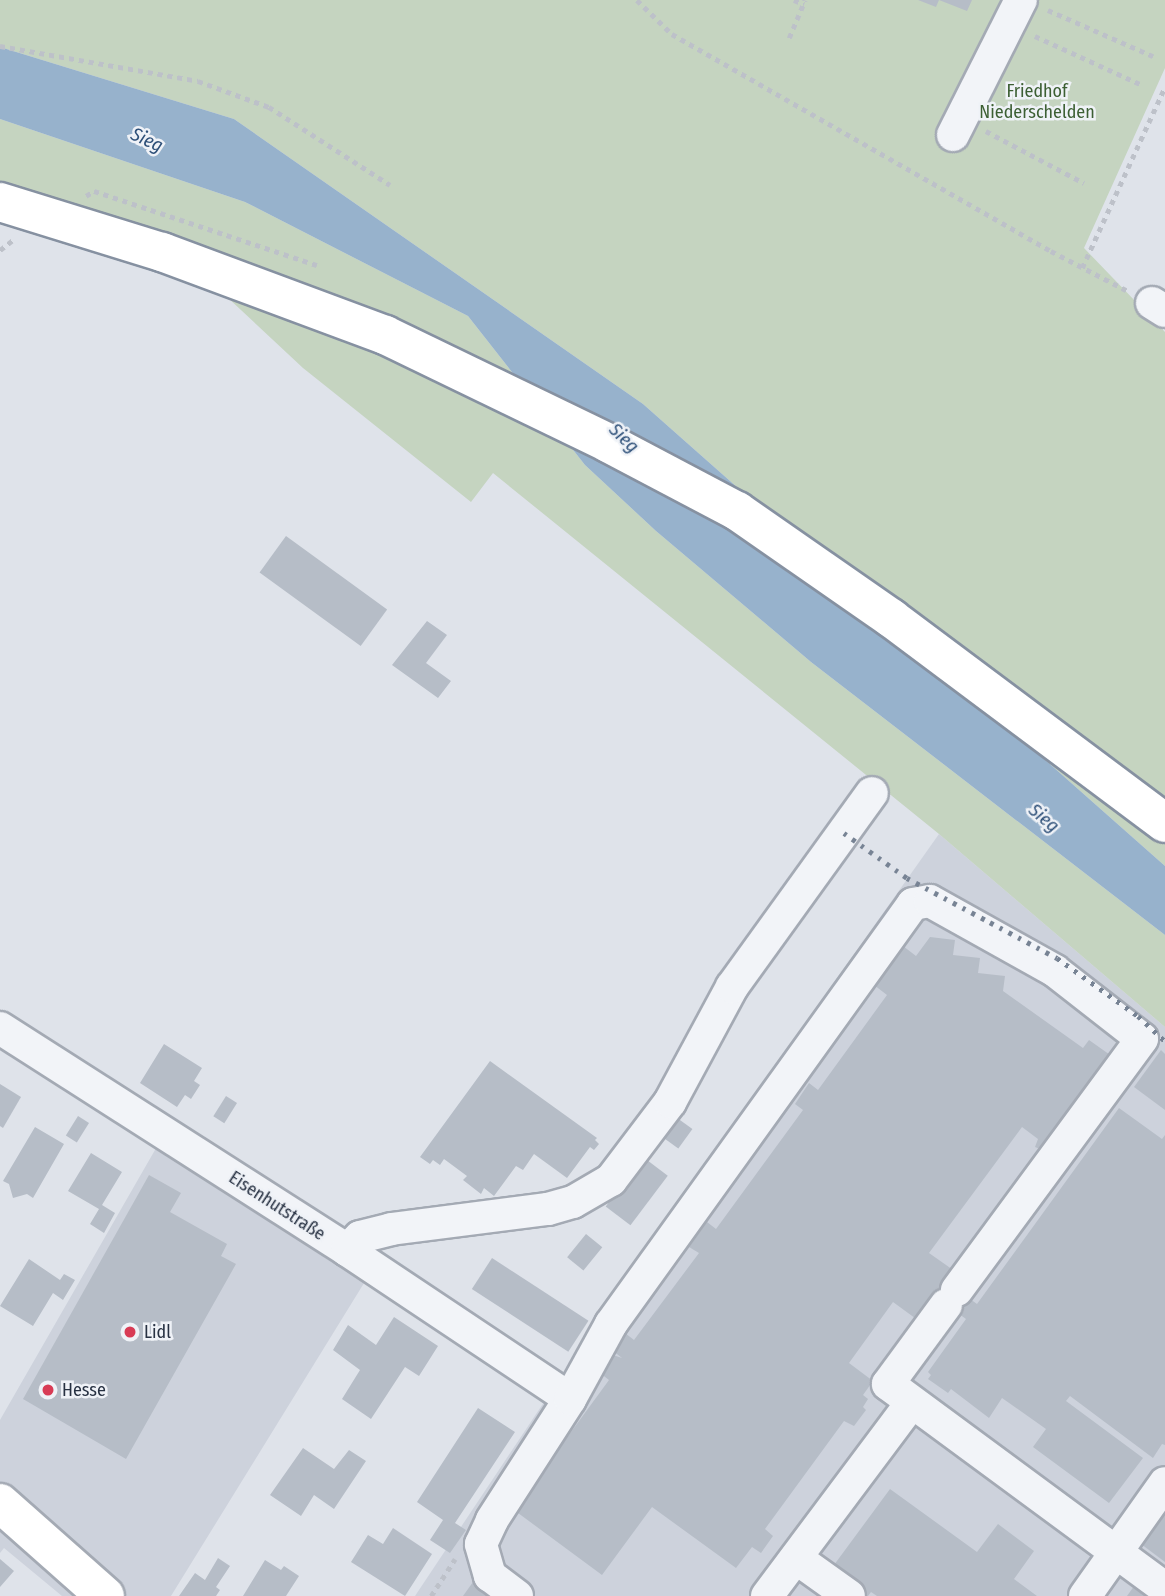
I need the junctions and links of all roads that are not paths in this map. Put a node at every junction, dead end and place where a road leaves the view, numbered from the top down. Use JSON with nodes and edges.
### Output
{"nodes":[{"id":1,"x":1023,"y":10,"type":"edge"},
{"id":2,"x":957,"y":127,"type":"road end"},
{"id":3,"x":0,"y":202,"type":"edge"},
{"id":4,"x":872,"y":793,"type":"dead end"},
{"id":5,"x":1165,"y":823,"type":"edge"},
{"id":6,"x":0,"y":1028,"type":"edge"},
{"id":7,"x":346,"y":1250,"type":"junction"},
{"id":8,"x":561,"y":1393,"type":"junction"},
{"id":9,"x":912,"y":1402,"type":"junction"},
{"id":10,"x":1165,"y":1483,"type":"edge"},
{"id":11,"x":0,"y":1503,"type":"edge"},
{"id":12,"x":1116,"y":1552,"type":"junction"},
{"id":13,"x":796,"y":1558,"type":"junction"},
{"id":14,"x":1165,"y":1588,"type":"edge"},
{"id":15,"x":106,"y":1596,"type":"edge"},
{"id":16,"x":517,"y":1596,"type":"edge"},
{"id":17,"x":767,"y":1596,"type":"edge"},
{"id":18,"x":849,"y":1596,"type":"edge"},
{"id":19,"x":1085,"y":1596,"type":"edge"}],
"edges":[{"from":1,"to":2,"type":"street"},
{"from":3,"to":5,"type":"main road","bridge":true},
{"from":4,"to":7,"type":"street"},
{"from":6,"to":7,"type":"street","name":"Eisenhutstraße"},
{"from":7,"to":8,"type":"street","name":"Eisenhutstraße"},
{"from":8,"to":9,"type":"street"},
{"from":8,"to":16,"type":"street"},
{"from":9,"to":12,"type":"street"},
{"from":9,"to":13,"type":"street"},
{"from":10,"to":12,"type":"street"},
{"from":11,"to":15,"type":"main road"},
{"from":12,"to":14,"type":"street"},
{"from":12,"to":19,"type":"street"},
{"from":13,"to":17,"type":"street"},
{"from":13,"to":18,"type":"street"}]}
